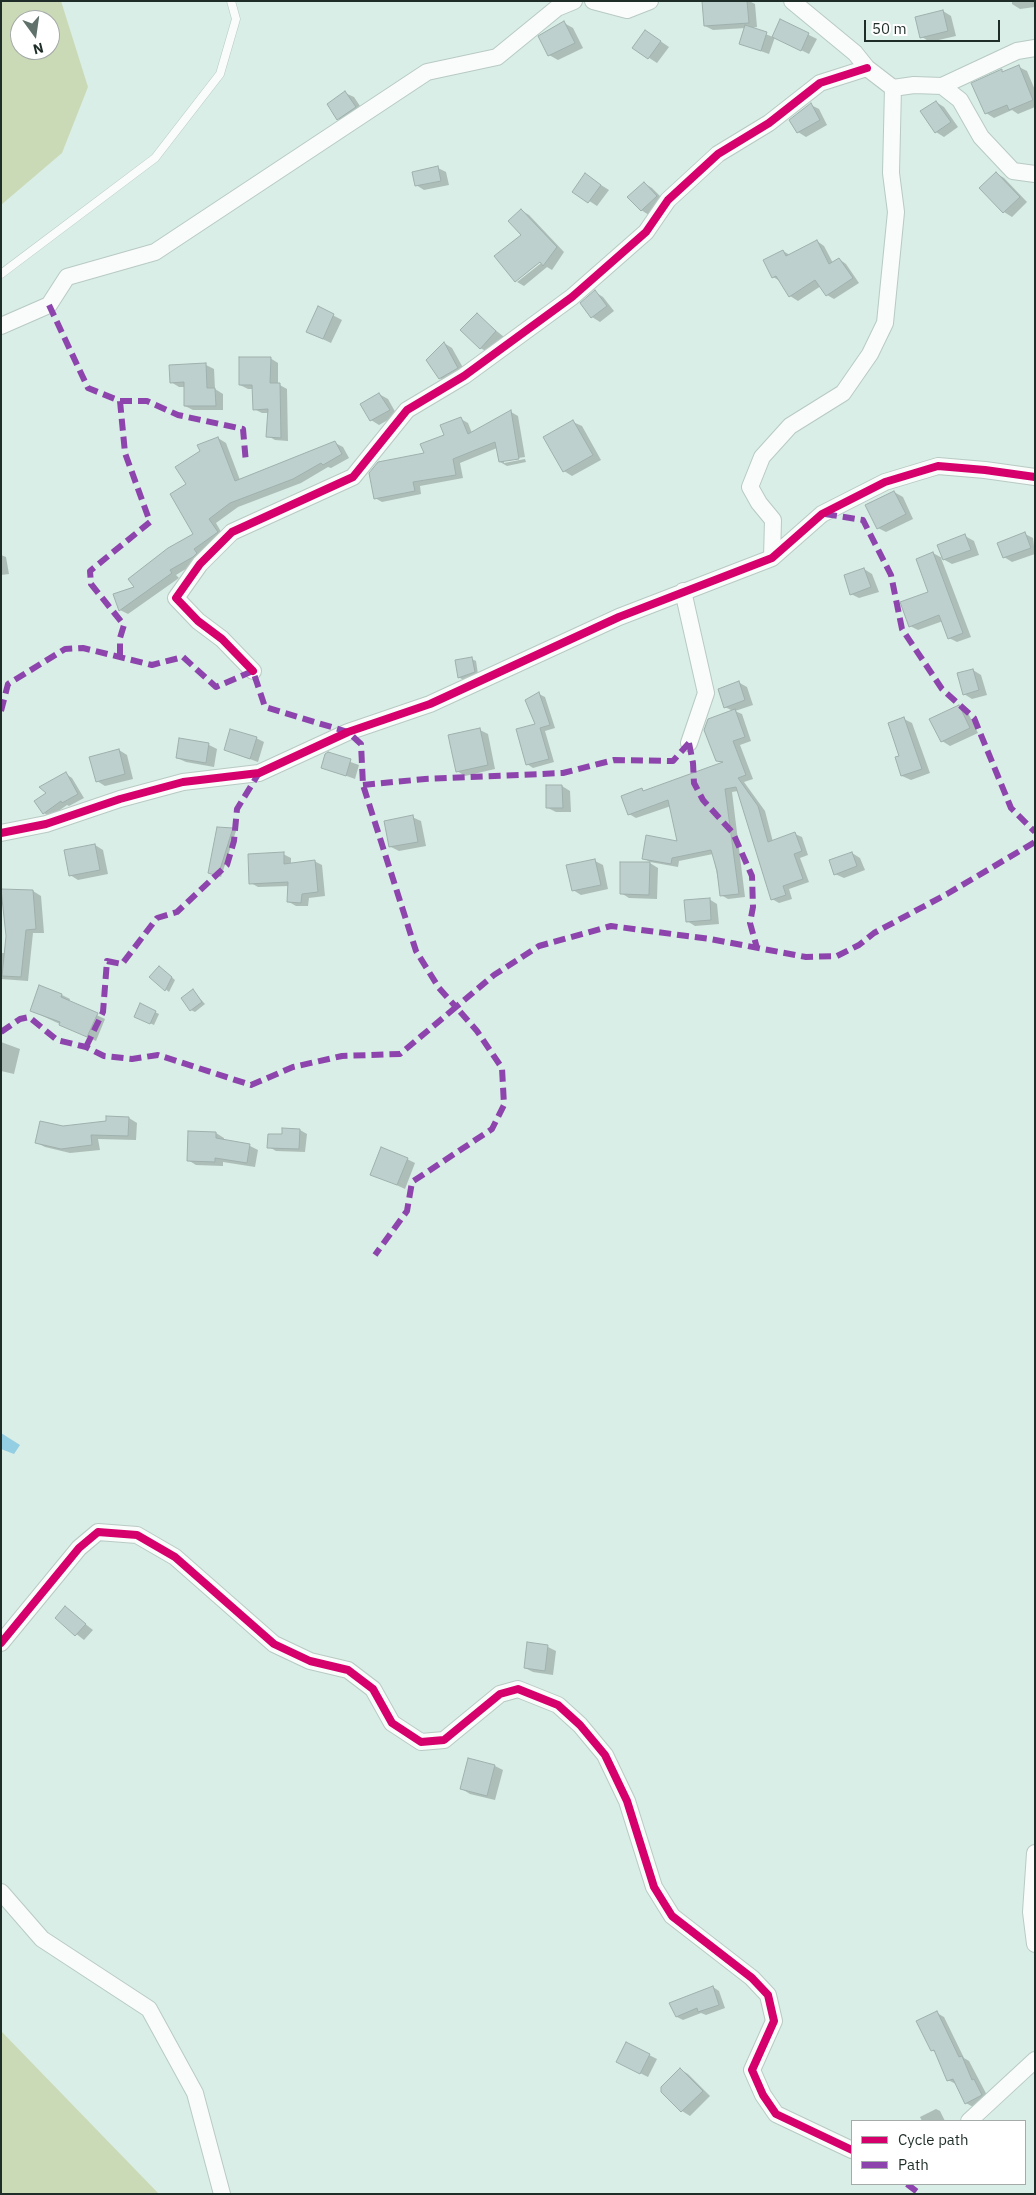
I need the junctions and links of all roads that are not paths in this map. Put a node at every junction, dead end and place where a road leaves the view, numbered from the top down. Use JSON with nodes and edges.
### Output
{"nodes":[{"id":1,"x":231,"y":1,"type":"edge"},
{"id":2,"x":574,"y":1,"type":"edge"},
{"id":3,"x":593,"y":1,"type":"edge"},
{"id":4,"x":650,"y":1,"type":"edge"},
{"id":5,"x":792,"y":1,"type":"edge"},
{"id":6,"x":1035,"y":48,"type":"edge"},
{"id":7,"x":867,"y":68,"type":"junction"},
{"id":8,"x":942,"y":86,"type":"junction"},
{"id":9,"x":894,"y":88,"type":"junction"},
{"id":10,"x":1035,"y":174,"type":"edge"},
{"id":11,"x":1,"y":274,"type":"edge"},
{"id":12,"x":1,"y":326,"type":"edge"},
{"id":13,"x":1035,"y":477,"type":"edge"},
{"id":14,"x":772,"y":558,"type":"junction"},
{"id":15,"x":683,"y":591,"type":"junction"},
{"id":16,"x":253,"y":671,"type":"dead end"},
{"id":17,"x":689,"y":743,"type":"dead end"},
{"id":18,"x":1,"y":833,"type":"edge"},
{"id":19,"x":1,"y":1643,"type":"edge"},
{"id":20,"x":1035,"y":1853,"type":"edge"},
{"id":21,"x":1,"y":1892,"type":"edge"},
{"id":22,"x":1035,"y":1944,"type":"edge"},
{"id":23,"x":1035,"y":2060,"type":"edge"},
{"id":24,"x":970,"y":2120,"type":"edge"},
{"id":25,"x":851,"y":2150,"type":"edge"},
{"id":26,"x":222,"y":2194,"type":"edge"}],
"edges":[{"from":1,"to":11,"type":"lane"},
{"from":2,"to":12,"type":"street"},
{"from":3,"to":4,"type":"street"},
{"from":5,"to":7,"type":"street"},
{"from":6,"to":8,"type":"street"},
{"from":7,"to":9,"type":"street"},
{"from":7,"to":16,"type":"street"},
{"from":8,"to":9,"type":"street"},
{"from":8,"to":10,"type":"street"},
{"from":9,"to":14,"type":"street"},
{"from":13,"to":14,"type":"street"},
{"from":14,"to":15,"type":"street"},
{"from":15,"to":17,"type":"street"},
{"from":15,"to":18,"type":"street"},
{"from":19,"to":25,"type":"street"},
{"from":20,"to":22,"type":"street"},
{"from":21,"to":26,"type":"street"},
{"from":23,"to":24,"type":"street"}]}
